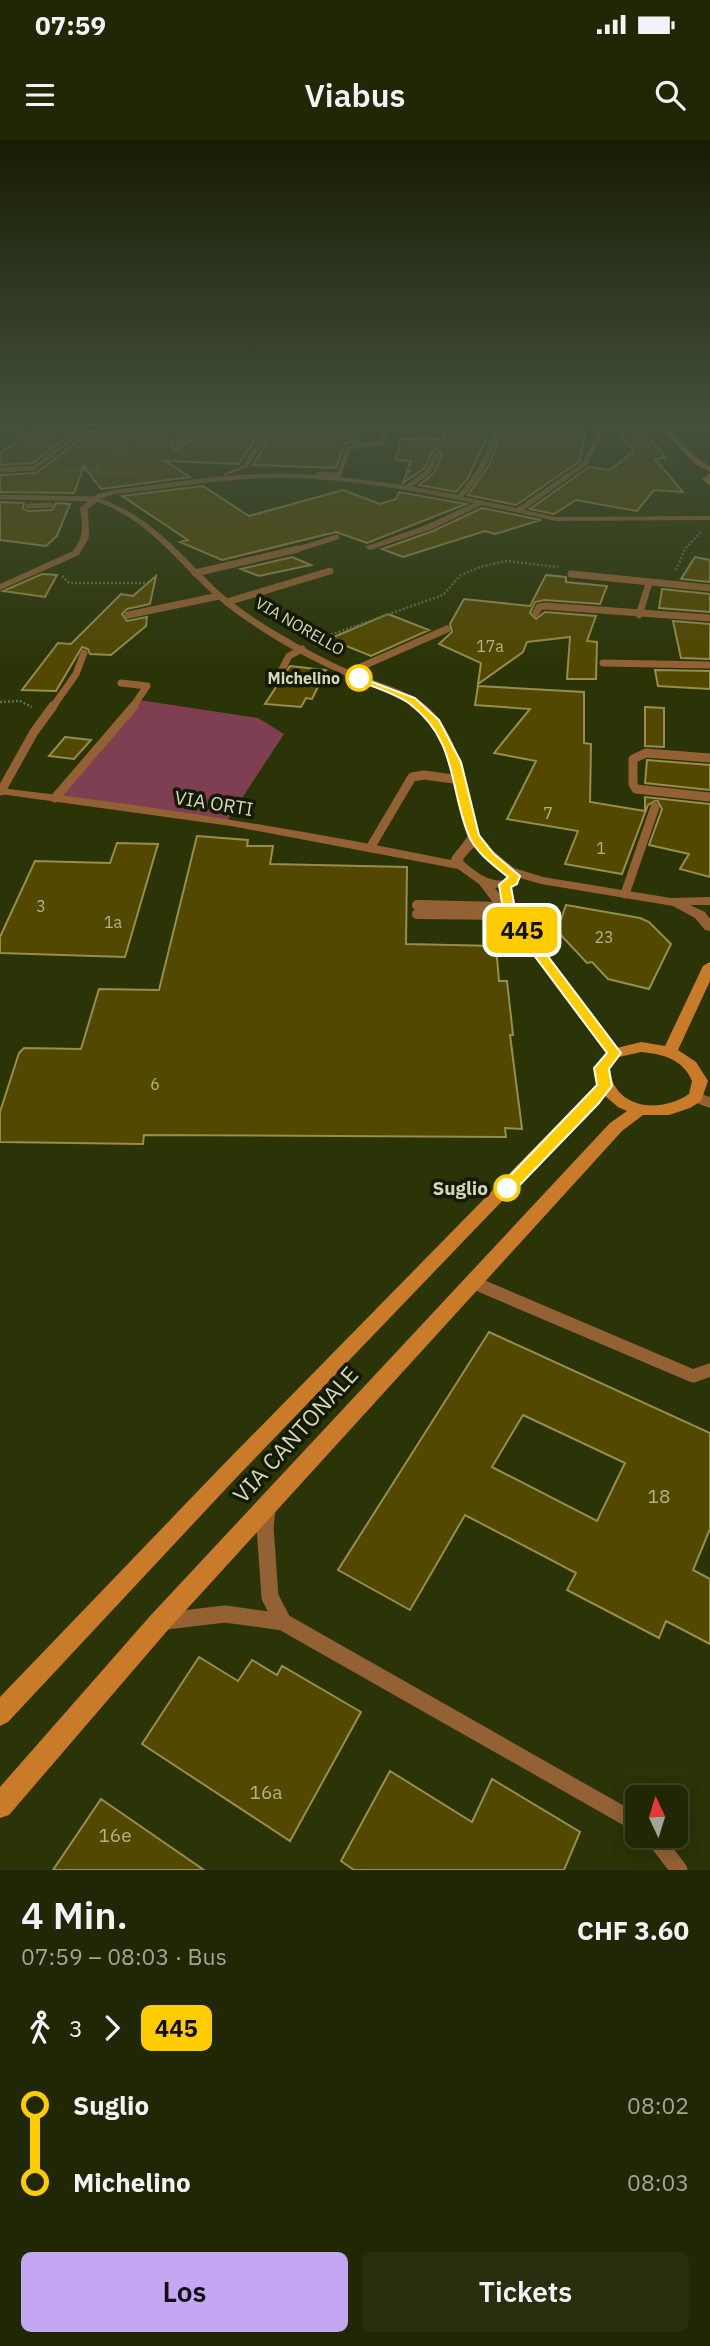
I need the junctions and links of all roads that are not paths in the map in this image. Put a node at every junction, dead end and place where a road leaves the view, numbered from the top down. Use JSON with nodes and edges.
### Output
{"nodes":[{"id":1,"x":28,"y":506,"type":"dead end"},
{"id":2,"x":31,"y":506,"type":"edge"},
{"id":3,"x":87,"y":506,"type":"edge"},
{"id":4,"x":109,"y":506,"type":"edge"},
{"id":5,"x":475,"y":506,"type":"edge"},
{"id":6,"x":492,"y":506,"type":"edge"},
{"id":7,"x":525,"y":506,"type":"edge"},
{"id":8,"x":516,"y":512,"type":"junction"},
{"id":9,"x":709,"y":522,"type":"edge"},
{"id":10,"x":337,"y":537,"type":"dead end"},
{"id":11,"x":370,"y":548,"type":"dead end"},
{"id":12,"x":330,"y":570,"type":"dead end"},
{"id":13,"x":195,"y":573,"type":"junction"},
{"id":14,"x":570,"y":574,"type":"dead end"},
{"id":15,"x":649,"y":583,"type":"junction"},
{"id":16,"x":0,"y":587,"type":"edge"},
{"id":17,"x":710,"y":588,"type":"edge"},
{"id":18,"x":223,"y":599,"type":"junction"},
{"id":19,"x":536,"y":613,"type":"dead end"},
{"id":20,"x":128,"y":615,"type":"dead end"},
{"id":21,"x":639,"y":615,"type":"junction"},
{"id":22,"x":710,"y":618,"type":"edge"},
{"id":23,"x":447,"y":629,"type":"dead end"},
{"id":24,"x":300,"y":648,"type":"junction"},
{"id":25,"x":84,"y":653,"type":"dead end"},
{"id":26,"x":603,"y":663,"type":"dead end"},
{"id":27,"x":710,"y":665,"type":"edge"},
{"id":28,"x":347,"y":673,"type":"junction"},
{"id":29,"x":279,"y":675,"type":"dead end"},
{"id":30,"x":121,"y":683,"type":"dead end"},
{"id":31,"x":710,"y":758,"type":"edge"},
{"id":32,"x":461,"y":780,"type":"junction"},
{"id":33,"x":0,"y":791,"type":"edge"},
{"id":34,"x":710,"y":797,"type":"edge"},
{"id":35,"x":55,"y":798,"type":"junction"},
{"id":36,"x":655,"y":807,"type":"dead end"},
{"id":37,"x":474,"y":835,"type":"junction"},
{"id":38,"x":370,"y":848,"type":"junction"},
{"id":39,"x":489,"y":856,"type":"junction"},
{"id":40,"x":462,"y":858,"type":"junction"},
{"id":41,"x":510,"y":880,"type":"junction"},
{"id":42,"x":484,"y":882,"type":"junction"},
{"id":43,"x":625,"y":894,"type":"junction"},
{"id":44,"x":710,"y":901,"type":"edge"},
{"id":45,"x":671,"y":902,"type":"junction"},
{"id":46,"x":417,"y":909,"type":"dead end"},
{"id":47,"x":506,"y":911,"type":"junction"},
{"id":48,"x":710,"y":927,"type":"edge"},
{"id":49,"x":710,"y":966,"type":"edge"},
{"id":50,"x":670,"y":1052,"type":"junction"},
{"id":51,"x":614,"y":1053,"type":"junction"},
{"id":52,"x":604,"y":1086,"type":"junction"},
{"id":53,"x":703,"y":1100,"type":"edge"},
{"id":54,"x":640,"y":1109,"type":"junction"},
{"id":55,"x":472,"y":1282,"type":"junction"},
{"id":56,"x":710,"y":1370,"type":"edge"},
{"id":57,"x":270,"y":1501,"type":"junction"},
{"id":58,"x":283,"y":1622,"type":"junction"},
{"id":59,"x":159,"y":1623,"type":"junction"},
{"id":60,"x":0,"y":1714,"type":"edge"},
{"id":61,"x":0,"y":1806,"type":"edge"},
{"id":62,"x":625,"y":1816,"type":"edge"},
{"id":63,"x":662,"y":1848,"type":"edge"},
{"id":64,"x":679,"y":1870,"type":"edge"}],
"edges":[{"from":1,"to":2,"type":"lane"},
{"from":3,"to":16,"type":"street"},
{"from":4,"to":13,"type":"street","name":"VIA NORELLO"},
{"from":5,"to":11,"type":"street"},
{"from":6,"to":8,"type":"street"},
{"from":7,"to":8,"type":"street"},
{"from":8,"to":9,"type":"street"},
{"from":10,"to":13,"type":"lane"},
{"from":12,"to":18,"type":"lane"},
{"from":13,"to":18,"type":"street","name":"VIA NORELLO"},
{"from":14,"to":15,"type":"lane"},
{"from":15,"to":17,"type":"lane"},
{"from":15,"to":21,"type":"lane"},
{"from":18,"to":20,"type":"lane"},
{"from":18,"to":24,"type":"street","name":"VIA NORELLO"},
{"from":19,"to":21,"type":"lane"},
{"from":21,"to":22,"type":"lane"},
{"from":23,"to":28,"type":"lane"},
{"from":24,"to":28,"type":"street","name":"VIA NORELLO"},
{"from":24,"to":29,"type":"lane"},
{"from":25,"to":33,"type":"lane"},
{"from":26,"to":27,"type":"lane"},
{"from":28,"to":32,"type":"street","name":"VIA NORELLO"},
{"from":30,"to":35,"type":"lane"},
{"from":31,"to":34,"type":"lane"},
{"from":32,"to":37,"type":"street","name":"VIA NORELLO"},
{"from":32,"to":38,"type":"lane"},
{"from":33,"to":35,"type":"street","name":"VIA ORTI"},
{"from":35,"to":38,"type":"street","name":"VIA ORTI"},
{"from":36,"to":43,"type":"lane"},
{"from":37,"to":39,"type":"street","name":"VIA NORELLO"},
{"from":37,"to":40,"type":"street"},
{"from":38,"to":40,"type":"street","name":"VIA ORTI"},
{"from":39,"to":40,"type":"street","name":"VIA NORELLO"},
{"from":39,"to":41,"type":"street","name":"VIA NORELLO"},
{"from":40,"to":42,"type":"street"},
{"from":41,"to":42,"type":"street"},
{"from":41,"to":43,"type":"street"},
{"from":41,"to":47,"type":"street"},
{"from":42,"to":47,"type":"street"},
{"from":43,"to":45,"type":"street"},
{"from":44,"to":45,"type":"street"},
{"from":45,"to":48,"type":"street"},
{"from":46,"to":47,"type":"lane"},
{"from":47,"to":51,"type":"street"},
{"from":49,"to":50,"type":"main road"},
{"from":50,"to":51,"type":"main road"},
{"from":50,"to":53,"type":"main road"},
{"from":51,"to":52,"type":"main road"},
{"from":52,"to":54,"type":"main road"},
{"from":52,"to":60,"type":"main road","name":"VIA CANTONALE"},
{"from":53,"to":54,"type":"main road"},
{"from":54,"to":55,"type":"main road","name":"VIA CANTONALE"},
{"from":55,"to":56,"type":"lane"},
{"from":55,"to":57,"type":"main road","name":"VIA CANTONALE"},
{"from":57,"to":58,"type":"lane"},
{"from":57,"to":59,"type":"main road","name":"VIA CANTONALE"},
{"from":58,"to":59,"type":"lane"},
{"from":58,"to":62,"type":"lane"},
{"from":59,"to":61,"type":"main road","name":"VIA CANTONALE"},
{"from":63,"to":64,"type":"lane"}]}
